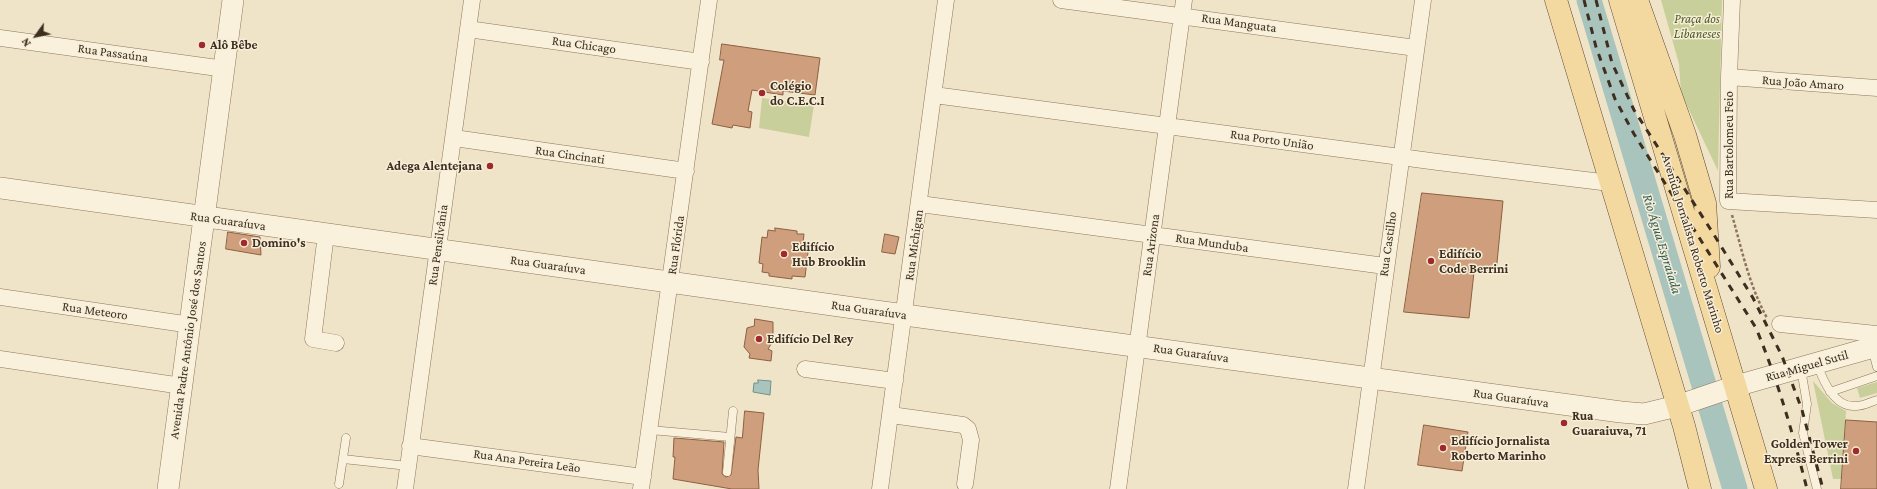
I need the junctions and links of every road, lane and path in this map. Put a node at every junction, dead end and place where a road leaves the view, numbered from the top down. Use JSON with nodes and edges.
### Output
{"nodes":[{"id":1,"x":233,"y":0,"type":"edge"},
{"id":2,"x":472,"y":0,"type":"edge"},
{"id":3,"x":709,"y":0,"type":"edge"},
{"id":4,"x":946,"y":0,"type":"edge"},
{"id":5,"x":1061,"y":0,"type":"edge"},
{"id":6,"x":1423,"y":0,"type":"edge"},
{"id":7,"x":1556,"y":0,"type":"edge"},
{"id":8,"x":1620,"y":0,"type":"edge"},
{"id":9,"x":1637,"y":0,"type":"edge"},
{"id":10,"x":1732,"y":0,"type":"edge"},
{"id":11,"x":1183,"y":8,"type":"edge"},
{"id":12,"x":468,"y":29,"type":"junction"},
{"id":13,"x":0,"y":38,"type":"edge"},
{"id":14,"x":1416,"y":48,"type":"junction"},
{"id":15,"x":701,"y":62,"type":"junction"},
{"id":16,"x":225,"y":69,"type":"junction"},
{"id":17,"x":1729,"y":77,"type":"junction"},
{"id":18,"x":1877,"y":88,"type":"edge"},
{"id":19,"x":934,"y":95,"type":"junction"},
{"id":20,"x":1167,"y":126,"type":"junction"},
{"id":21,"x":454,"y":138,"type":"junction"},
{"id":22,"x":1401,"y":157,"type":"junction"},
{"id":23,"x":686,"y":171,"type":"junction"},
{"id":24,"x":1610,"y":183,"type":"junction"},
{"id":25,"x":0,"y":188,"type":"edge"},
{"id":26,"x":1728,"y":201,"type":"junction"},
{"id":27,"x":920,"y":204,"type":"junction"},
{"id":28,"x":1877,"y":210,"type":"edge"},
{"id":29,"x":205,"y":218,"type":"junction"},
{"id":30,"x":326,"y":234,"type":"junction"},
{"id":31,"x":1152,"y":235,"type":"junction"},
{"id":32,"x":437,"y":250,"type":"junction"},
{"id":33,"x":1385,"y":266,"type":"junction"},
{"id":34,"x":670,"y":282,"type":"junction"},
{"id":35,"x":0,"y":297,"type":"edge"},
{"id":36,"x":1712,"y":306,"type":"junction"},
{"id":37,"x":905,"y":315,"type":"junction"},
{"id":38,"x":1780,"y":324,"type":"joint"},
{"id":39,"x":191,"y":325,"type":"junction"},
{"id":40,"x":336,"y":343,"type":"dead end"},
{"id":41,"x":1137,"y":346,"type":"junction"},
{"id":42,"x":1876,"y":349,"type":"edge"},
{"id":43,"x":0,"y":359,"type":"edge"},
{"id":44,"x":1809,"y":366,"type":"junction"},
{"id":45,"x":804,"y":369,"type":"dead end"},
{"id":46,"x":1877,"y":376,"type":"edge"},
{"id":47,"x":1371,"y":379,"type":"junction"},
{"id":48,"x":895,"y":381,"type":"junction"},
{"id":49,"x":182,"y":386,"type":"junction"},
{"id":50,"x":1728,"y":389,"type":"junction"},
{"id":51,"x":1830,"y":392,"type":"junction"},
{"id":52,"x":1877,"y":400,"type":"edge"},
{"id":53,"x":1686,"y":403,"type":"junction"},
{"id":54,"x":733,"y":411,"type":"dead end"},
{"id":55,"x":890,"y":415,"type":"junction"},
{"id":56,"x":650,"y":430,"type":"junction"},
{"id":57,"x":730,"y":437,"type":"junction"},
{"id":58,"x":346,"y":438,"type":"dead end"},
{"id":59,"x":410,"y":446,"type":"junction"},
{"id":60,"x":1692,"y":452,"type":"junction"},
{"id":61,"x":343,"y":459,"type":"junction"},
{"id":62,"x":408,"y":466,"type":"junction"},
{"id":63,"x":727,"y":472,"type":"dead end"},
{"id":64,"x":642,"y":483,"type":"edge"},
{"id":65,"x":339,"y":484,"type":"dead end"},
{"id":66,"x":965,"y":484,"type":"dead end"},
{"id":67,"x":168,"y":489,"type":"edge"},
{"id":68,"x":405,"y":489,"type":"edge"},
{"id":69,"x":880,"y":489,"type":"edge"},
{"id":70,"x":1118,"y":489,"type":"edge"},
{"id":71,"x":1356,"y":489,"type":"edge"},
{"id":72,"x":1700,"y":489,"type":"edge"},
{"id":73,"x":1706,"y":489,"type":"edge"},
{"id":74,"x":1766,"y":489,"type":"edge"},
{"id":75,"x":1816,"y":489,"type":"edge"}],
"edges":[{"from":1,"to":16,"type":"street","name":"Avenida Padre Antônio José dos Santos"},
{"from":2,"to":12,"type":"street","name":"Rua Pensilvânia"},
{"from":3,"to":15,"type":"street","name":"Rua Flórida"},
{"from":4,"to":19,"type":"street","name":"Rua Michigan"},
{"from":5,"to":11,"type":"street","name":"Rua Manguata"},
{"from":6,"to":14,"type":"street","name":"Rua Castilho"},
{"from":7,"to":24,"type":"main road"},
{"from":8,"to":36,"type":"main road","name":"Avenida Jornalista Roberto Marinho"},
{"from":9,"to":36,"type":"main road"},
{"from":10,"to":17,"type":"street","name":"Rua Bartolomeu Feio"},
{"from":11,"to":14,"type":"street","name":"Rua Manguata"},
{"from":11,"to":20,"type":"street","name":"Rua Arizona"},
{"from":12,"to":15,"type":"street","name":"Rua Chicago"},
{"from":12,"to":21,"type":"street","name":"Rua Pensilvânia"},
{"from":13,"to":16,"type":"street","name":"Rua Passaúna"},
{"from":14,"to":22,"type":"street","name":"Rua Castilho"},
{"from":15,"to":23,"type":"street","name":"Rua Flórida"},
{"from":16,"to":29,"type":"street","name":"Avenida Padre Antônio José dos Santos"},
{"from":17,"to":18,"type":"street","name":"Rua João Amaro"},
{"from":17,"to":26,"type":"street","name":"Rua Bartolomeu Feio"},
{"from":19,"to":20,"type":"street","name":"Rua Porto União"},
{"from":19,"to":27,"type":"street","name":"Rua Michigan"},
{"from":20,"to":22,"type":"street","name":"Rua Porto União"},
{"from":20,"to":31,"type":"street","name":"Rua Arizona"},
{"from":21,"to":23,"type":"street","name":"Rua Cincinati"},
{"from":21,"to":32,"type":"street","name":"Rua Pensilvânia"},
{"from":22,"to":24,"type":"street","name":"Rua Porto União"},
{"from":22,"to":33,"type":"street","name":"Rua Castilho"},
{"from":23,"to":34,"type":"street","name":"Rua Flórida"},
{"from":24,"to":53,"type":"main road"},
{"from":25,"to":29,"type":"street","name":"Rua Guaraíuva"},
{"from":26,"to":28,"type":"street"},
{"from":26,"to":38,"type":"path","name":"Rua Bartolomeu Feio"},
{"from":27,"to":31,"type":"street","name":"Rua Munduba"},
{"from":27,"to":37,"type":"street","name":"Rua Michigan"},
{"from":29,"to":30,"type":"street","name":"Rua Guaraíuva"},
{"from":29,"to":39,"type":"street","name":"Avenida Padre Antônio José dos Santos"},
{"from":30,"to":32,"type":"street","name":"Rua Guaraíuva"},
{"from":30,"to":40,"type":"street"},
{"from":31,"to":33,"type":"street","name":"Rua Munduba"},
{"from":31,"to":41,"type":"street","name":"Rua Arizona"},
{"from":32,"to":34,"type":"street","name":"Rua Guaraíuva"},
{"from":32,"to":59,"type":"street","name":"Rua Pensilvânia"},
{"from":33,"to":47,"type":"street","name":"Rua Castilho"},
{"from":34,"to":37,"type":"street","name":"Rua Guaraíuva"},
{"from":34,"to":56,"type":"street","name":"Rua Flórida"},
{"from":35,"to":39,"type":"street","name":"Rua Meteoro"},
{"from":36,"to":50,"type":"main road","name":"Avenida Jornalista Roberto Marinho"},
{"from":37,"to":41,"type":"street","name":"Rua Guaraíuva"},
{"from":37,"to":48,"type":"street","name":"Rua Michigan"},
{"from":38,"to":42,"type":"street","name":"Rua Miguel Sutil"},
{"from":39,"to":49,"type":"street","name":"Avenida Padre Antônio José dos Santos"},
{"from":41,"to":47,"type":"street","name":"Rua Guaraíuva"},
{"from":41,"to":70,"type":"street","name":"Rua Arizona"},
{"from":42,"to":44,"type":"street","name":"Rua Miguel Sutil"},
{"from":43,"to":49,"type":"street"},
{"from":44,"to":50,"type":"street","name":"Rua Miguel Sutil"},
{"from":44,"to":51,"type":"lane"},
{"from":44,"to":75,"type":"lane"},
{"from":45,"to":48,"type":"street"},
{"from":46,"to":51,"type":"lane"},
{"from":47,"to":53,"type":"street","name":"Rua Guaraíuva"},
{"from":47,"to":71,"type":"street","name":"Rua Castilho"},
{"from":48,"to":55,"type":"street","name":"Rua Michigan"},
{"from":49,"to":67,"type":"street","name":"Avenida Padre Antônio José dos Santos"},
{"from":50,"to":53,"type":"street","name":"Rua Guaraíuva"},
{"from":50,"to":74,"type":"main road","name":"Avenida Jornalista Roberto Marinho"},
{"from":51,"to":52,"type":"lane"},
{"from":53,"to":60,"type":"main road"},
{"from":54,"to":57,"type":"lane"},
{"from":55,"to":66,"type":"street"},
{"from":55,"to":69,"type":"street","name":"Rua Michigan"},
{"from":56,"to":57,"type":"lane"},
{"from":56,"to":64,"type":"street","name":"Rua Flórida"},
{"from":57,"to":63,"type":"lane"},
{"from":58,"to":61,"type":"lane"},
{"from":59,"to":62,"type":"street","name":"Rua Pensilvânia"},
{"from":59,"to":64,"type":"street","name":"Rua Ana Pereira Leão"},
{"from":60,"to":72,"type":"main road"},
{"from":60,"to":73,"type":"main road"},
{"from":61,"to":62,"type":"lane"},
{"from":61,"to":65,"type":"lane"},
{"from":62,"to":68,"type":"street","name":"Rua Pensilvânia"}]}
